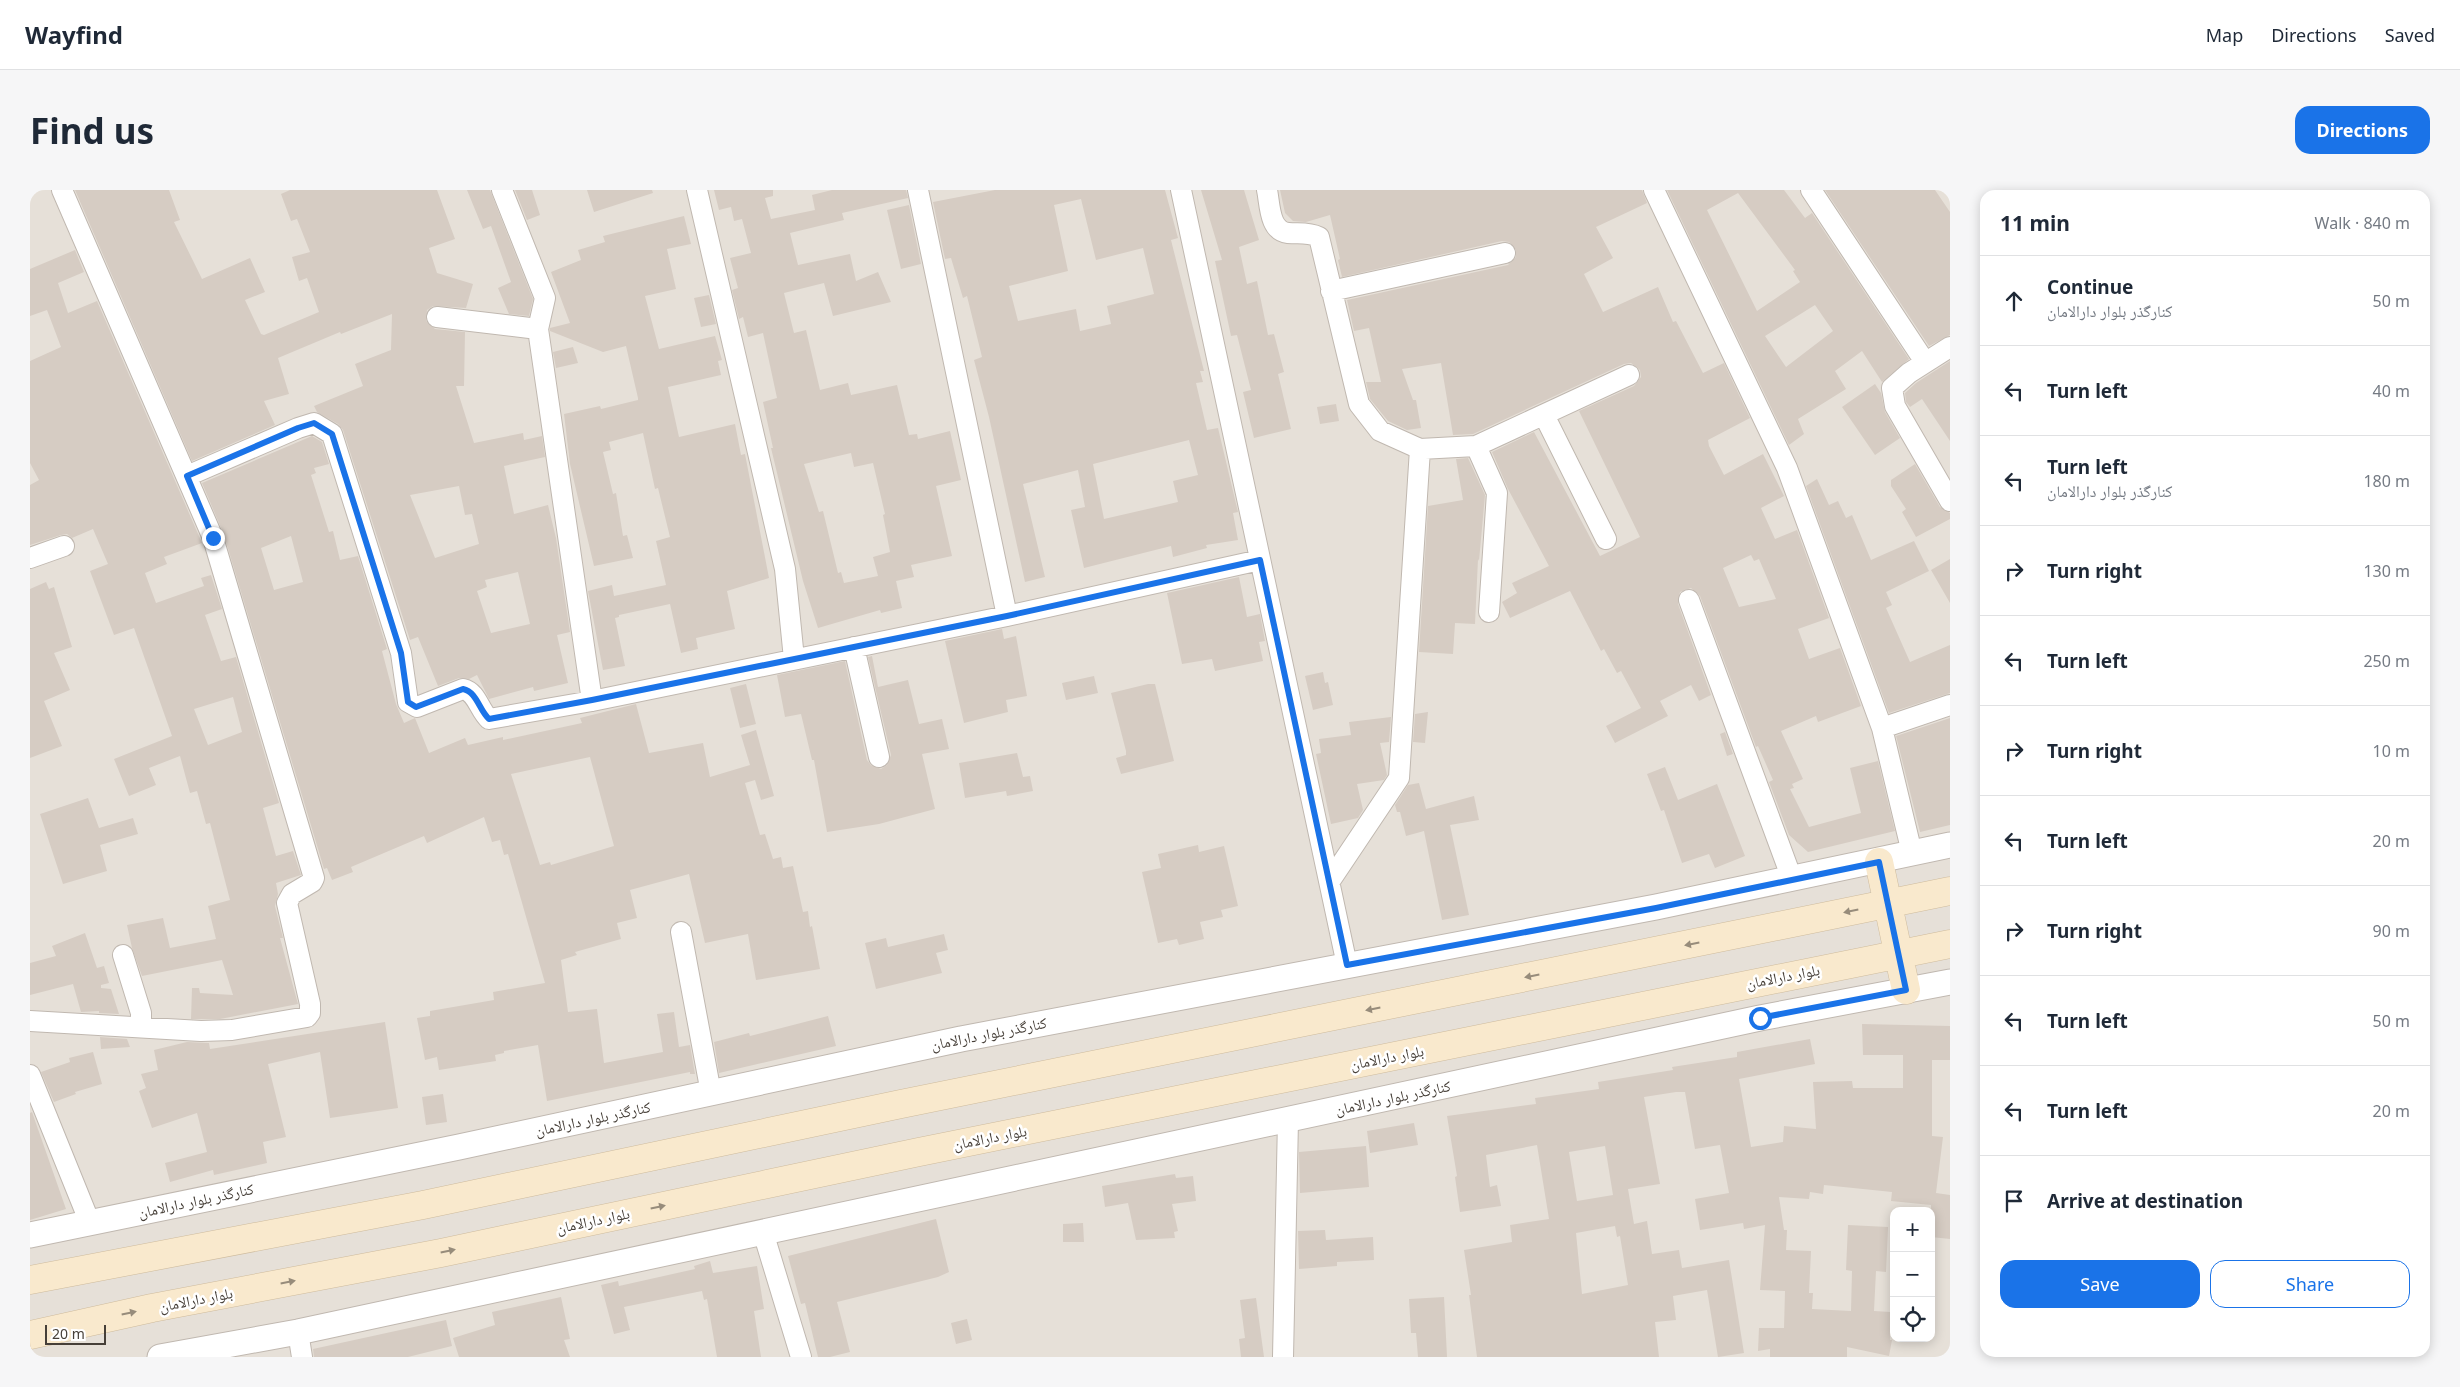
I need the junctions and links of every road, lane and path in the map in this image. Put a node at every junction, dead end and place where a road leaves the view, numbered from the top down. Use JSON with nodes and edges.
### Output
{"nodes":[{"id":1,"x":62,"y":190,"type":"edge"},
{"id":2,"x":502,"y":190,"type":"edge"},
{"id":3,"x":697,"y":190,"type":"edge"},
{"id":4,"x":918,"y":190,"type":"edge"},
{"id":5,"x":1181,"y":190,"type":"edge"},
{"id":6,"x":1267,"y":190,"type":"edge"},
{"id":7,"x":1654,"y":190,"type":"edge"},
{"id":8,"x":1811,"y":190,"type":"edge"},
{"id":9,"x":1505,"y":253,"type":"dead end"},
{"id":10,"x":1331,"y":291,"type":"junction"},
{"id":11,"x":436,"y":317,"type":"dead end"},
{"id":12,"x":538,"y":329,"type":"junction"},
{"id":13,"x":1950,"y":347,"type":"edge"},
{"id":14,"x":1925,"y":362,"type":"junction"},
{"id":15,"x":1630,"y":375,"type":"dead end"},
{"id":16,"x":1544,"y":415,"type":"junction"},
{"id":17,"x":1476,"y":446,"type":"junction"},
{"id":18,"x":1420,"y":450,"type":"junction"},
{"id":19,"x":187,"y":476,"type":"junction"},
{"id":20,"x":1950,"y":500,"type":"edge"},
{"id":21,"x":1606,"y":539,"type":"dead end"},
{"id":22,"x":64,"y":546,"type":"dead end"},
{"id":23,"x":30,"y":558,"type":"edge"},
{"id":24,"x":1260,"y":560,"type":"junction"},
{"id":25,"x":1689,"y":600,"type":"dead end"},
{"id":26,"x":1490,"y":612,"type":"dead end"},
{"id":27,"x":1007,"y":616,"type":"junction"},
{"id":28,"x":854,"y":646,"type":"junction"},
{"id":29,"x":794,"y":659,"type":"junction"},
{"id":30,"x":592,"y":700,"type":"junction"},
{"id":31,"x":1950,"y":705,"type":"edge"},
{"id":32,"x":1882,"y":728,"type":"junction"},
{"id":33,"x":879,"y":757,"type":"dead end"},
{"id":34,"x":1950,"y":845,"type":"edge"},
{"id":35,"x":1912,"y":853,"type":"junction"},
{"id":36,"x":1879,"y":862,"type":"junction"},
{"id":37,"x":1792,"y":880,"type":"junction"},
{"id":38,"x":1330,"y":881,"type":"junction"},
{"id":39,"x":1950,"y":891,"type":"edge"},
{"id":40,"x":1887,"y":903,"type":"junction"},
{"id":41,"x":681,"y":932,"type":"dead end"},
{"id":42,"x":1950,"y":944,"type":"edge"},
{"id":43,"x":1899,"y":954,"type":"junction"},
{"id":44,"x":123,"y":955,"type":"dead end"},
{"id":45,"x":1347,"y":965,"type":"junction"},
{"id":46,"x":1950,"y":982,"type":"edge"},
{"id":47,"x":1906,"y":990,"type":"junction"},
{"id":48,"x":30,"y":1021,"type":"edge"},
{"id":49,"x":142,"y":1027,"type":"junction"},
{"id":50,"x":30,"y":1075,"type":"edge"},
{"id":51,"x":711,"y":1093,"type":"junction"},
{"id":52,"x":1288,"y":1120,"type":"junction"},
{"id":53,"x":90,"y":1223,"type":"junction"},
{"id":54,"x":763,"y":1232,"type":"junction"},
{"id":55,"x":30,"y":1235,"type":"edge"},
{"id":56,"x":30,"y":1280,"type":"edge"},
{"id":57,"x":298,"y":1332,"type":"junction"},
{"id":58,"x":30,"y":1335,"type":"edge"},
{"id":59,"x":160,"y":1357,"type":"edge"},
{"id":60,"x":302,"y":1357,"type":"edge"},
{"id":61,"x":801,"y":1357,"type":"edge"},
{"id":62,"x":1283,"y":1357,"type":"edge"}],
"edges":[{"from":1,"to":19,"type":"street"},
{"from":2,"to":12,"type":"street"},
{"from":3,"to":29,"type":"street"},
{"from":4,"to":27,"type":"street"},
{"from":5,"to":24,"type":"street"},
{"from":6,"to":10,"type":"street"},
{"from":7,"to":32,"type":"street"},
{"from":8,"to":14,"type":"street"},
{"from":9,"to":10,"type":"street"},
{"from":10,"to":18,"type":"street"},
{"from":11,"to":12,"type":"street"},
{"from":12,"to":30,"type":"street"},
{"from":13,"to":14,"type":"street"},
{"from":14,"to":20,"type":"street"},
{"from":15,"to":16,"type":"street"},
{"from":16,"to":17,"type":"street"},
{"from":16,"to":21,"type":"street"},
{"from":17,"to":18,"type":"street"},
{"from":17,"to":26,"type":"street"},
{"from":18,"to":38,"type":"street"},
{"from":19,"to":30,"type":"street"},
{"from":19,"to":49,"type":"street"},
{"from":22,"to":23,"type":"street"},
{"from":24,"to":27,"type":"street"},
{"from":24,"to":38,"type":"street"},
{"from":25,"to":37,"type":"street"},
{"from":27,"to":28,"type":"street"},
{"from":28,"to":29,"type":"street"},
{"from":28,"to":33,"type":"street"},
{"from":29,"to":30,"type":"street"},
{"from":31,"to":32,"type":"street"},
{"from":32,"to":35,"type":"street"},
{"from":34,"to":35,"type":"street","name":"کنارگذر بلوار دارالامان"},
{"from":35,"to":36,"type":"street","name":"کنارگذر بلوار دارالامان"},
{"from":36,"to":37,"type":"street","name":"کنارگذر بلوار دارالامان"},
{"from":36,"to":40,"type":"main road"},
{"from":37,"to":45,"type":"street","name":"کنارگذر بلوار دارالامان"},
{"from":38,"to":45,"type":"street"},
{"from":39,"to":40,"type":"main road"},
{"from":40,"to":43,"type":"main road"},
{"from":40,"to":56,"type":"main road","one_way":true},
{"from":41,"to":51,"type":"street"},
{"from":42,"to":43,"type":"main road","name":"بلوار دارالامان"},
{"from":43,"to":47,"type":"main road"},
{"from":58,"to":43,"type":"main road","name":"بلوار دارالامان","one_way":true},
{"from":44,"to":49,"type":"street"},
{"from":45,"to":51,"type":"street","name":"کنارگذر بلوار دارالامان"},
{"from":46,"to":47,"type":"street","name":"کنارگذر بلوار دارالامان"},
{"from":47,"to":52,"type":"street","name":"کنارگذر بلوار دارالامان"},
{"from":48,"to":49,"type":"street"},
{"from":50,"to":53,"type":"street"},
{"from":51,"to":53,"type":"street","name":"کنارگذر بلوار دارالامان"},
{"from":52,"to":54,"type":"street","name":"کنارگذر بلوار دارالامان"},
{"from":52,"to":62,"type":"street"},
{"from":53,"to":55,"type":"street","name":"کنارگذر بلوار دارالامان"},
{"from":54,"to":57,"type":"street","name":"کنارگذر بلوار دارالامان"},
{"from":54,"to":61,"type":"street"},
{"from":57,"to":59,"type":"street","name":"کنارگذر بلوار دارالامان"},
{"from":57,"to":60,"type":"street"}]}
